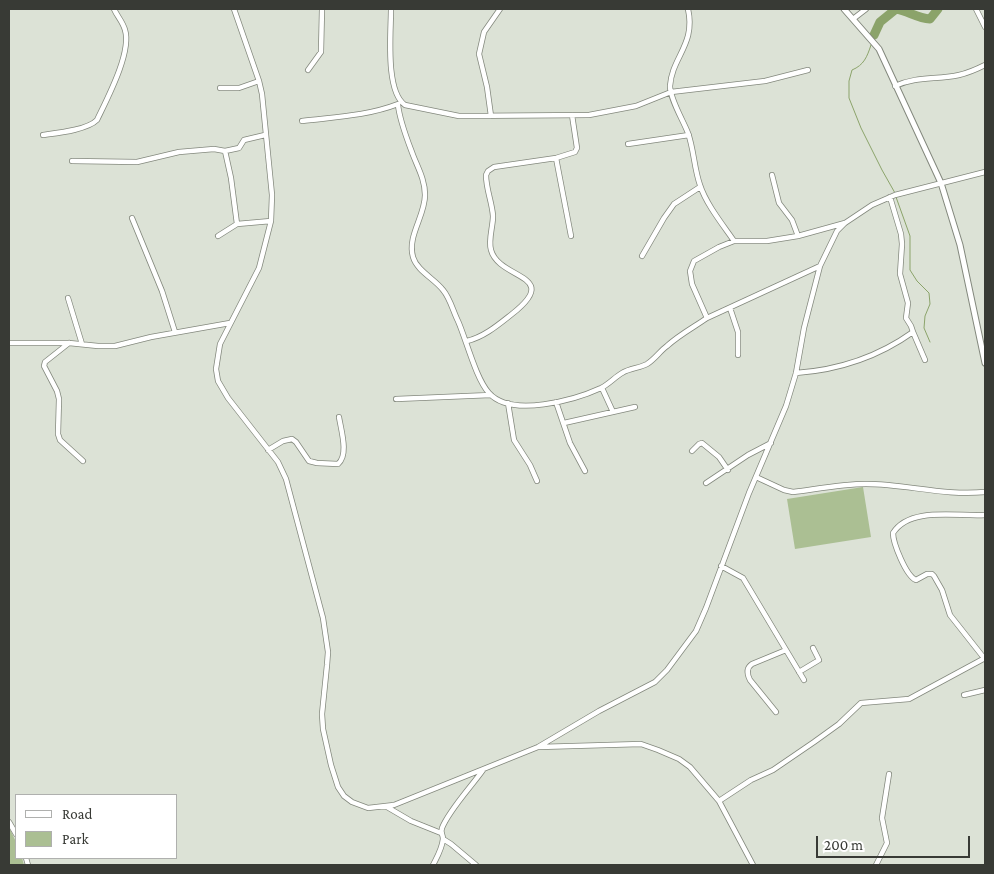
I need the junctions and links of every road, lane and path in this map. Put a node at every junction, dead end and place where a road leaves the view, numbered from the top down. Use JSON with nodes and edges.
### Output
{"nodes":[{"id":1,"x":114,"y":9,"type":"edge"},
{"id":2,"x":234,"y":9,"type":"edge"},
{"id":3,"x":322,"y":9,"type":"edge"},
{"id":4,"x":391,"y":9,"type":"edge"},
{"id":5,"x":500,"y":9,"type":"edge"},
{"id":6,"x":688,"y":9,"type":"edge"},
{"id":7,"x":844,"y":9,"type":"edge"},
{"id":8,"x":866,"y":9,"type":"edge"},
{"id":9,"x":976,"y":9,"type":"edge"},
{"id":10,"x":853,"y":19,"type":"junction"},
{"id":11,"x":985,"y":27,"type":"edge"},
{"id":12,"x":985,"y":65,"type":"edge"},
{"id":13,"x":308,"y":70,"type":"dead end"},
{"id":14,"x":808,"y":70,"type":"dead end"},
{"id":15,"x":259,"y":81,"type":"junction"},
{"id":16,"x":895,"y":86,"type":"junction"},
{"id":17,"x":220,"y":88,"type":"dead end"},
{"id":18,"x":671,"y":92,"type":"junction"},
{"id":19,"x":400,"y":104,"type":"junction"},
{"id":20,"x":572,"y":115,"type":"junction"},
{"id":21,"x":491,"y":116,"type":"junction"},
{"id":22,"x":302,"y":122,"type":"dead end"},
{"id":23,"x":43,"y":135,"type":"dead end"},
{"id":24,"x":265,"y":135,"type":"junction"},
{"id":25,"x":688,"y":135,"type":"junction"},
{"id":26,"x":628,"y":144,"type":"dead end"},
{"id":27,"x":225,"y":151,"type":"junction"},
{"id":28,"x":556,"y":158,"type":"junction"},
{"id":29,"x":72,"y":161,"type":"dead end"},
{"id":30,"x":985,"y":172,"type":"edge"},
{"id":31,"x":772,"y":175,"type":"dead end"},
{"id":32,"x":941,"y":184,"type":"junction"},
{"id":33,"x":700,"y":187,"type":"junction"},
{"id":34,"x":892,"y":196,"type":"junction"},
{"id":35,"x":132,"y":218,"type":"dead end"},
{"id":36,"x":271,"y":221,"type":"junction"},
{"id":37,"x":845,"y":222,"type":"junction"},
{"id":38,"x":237,"y":224,"type":"junction"},
{"id":39,"x":218,"y":236,"type":"dead end"},
{"id":40,"x":571,"y":236,"type":"dead end"},
{"id":41,"x":798,"y":236,"type":"junction"},
{"id":42,"x":734,"y":241,"type":"junction"},
{"id":43,"x":642,"y":256,"type":"dead end"},
{"id":44,"x":820,"y":266,"type":"junction"},
{"id":45,"x":68,"y":298,"type":"dead end"},
{"id":46,"x":730,"y":308,"type":"junction"},
{"id":47,"x":707,"y":318,"type":"junction"},
{"id":48,"x":230,"y":323,"type":"junction"},
{"id":49,"x":175,"y":332,"type":"junction"},
{"id":50,"x":912,"y":332,"type":"junction"},
{"id":51,"x":467,"y":341,"type":"junction"},
{"id":52,"x":9,"y":343,"type":"edge"},
{"id":53,"x":69,"y":343,"type":"junction"},
{"id":54,"x":82,"y":344,"type":"junction"},
{"id":55,"x":738,"y":355,"type":"dead end"},
{"id":56,"x":925,"y":360,"type":"dead end"},
{"id":57,"x":985,"y":363,"type":"edge"},
{"id":58,"x":796,"y":373,"type":"junction"},
{"id":59,"x":602,"y":388,"type":"junction"},
{"id":60,"x":491,"y":395,"type":"junction"},
{"id":61,"x":396,"y":399,"type":"dead end"},
{"id":62,"x":556,"y":402,"type":"junction"},
{"id":63,"x":508,"y":403,"type":"junction"},
{"id":64,"x":635,"y":407,"type":"dead end"},
{"id":65,"x":613,"y":412,"type":"junction"},
{"id":66,"x":339,"y":417,"type":"dead end"},
{"id":67,"x":564,"y":423,"type":"junction"},
{"id":68,"x":771,"y":443,"type":"junction"},
{"id":69,"x":268,"y":450,"type":"junction"},
{"id":70,"x":692,"y":451,"type":"dead end"},
{"id":71,"x":83,"y":461,"type":"dead end"},
{"id":72,"x":728,"y":470,"type":"junction"},
{"id":73,"x":585,"y":472,"type":"dead end"},
{"id":74,"x":756,"y":477,"type":"junction"},
{"id":75,"x":537,"y":481,"type":"dead end"},
{"id":76,"x":706,"y":483,"type":"dead end"},
{"id":77,"x":985,"y":492,"type":"edge"},
{"id":78,"x":985,"y":515,"type":"edge"},
{"id":79,"x":721,"y":566,"type":"junction"},
{"id":80,"x":814,"y":648,"type":"dead end"},
{"id":81,"x":786,"y":650,"type":"junction"},
{"id":82,"x":985,"y":658,"type":"edge"},
{"id":83,"x":799,"y":672,"type":"junction"},
{"id":84,"x":804,"y":680,"type":"dead end"},
{"id":85,"x":985,"y":690,"type":"edge"},
{"id":86,"x":964,"y":695,"type":"dead end"},
{"id":87,"x":776,"y":712,"type":"dead end"},
{"id":88,"x":538,"y":747,"type":"junction"},
{"id":89,"x":484,"y":769,"type":"junction"},
{"id":90,"x":889,"y":774,"type":"dead end"},
{"id":91,"x":719,"y":801,"type":"junction"},
{"id":92,"x":387,"y":807,"type":"junction"},
{"id":93,"x":441,"y":833,"type":"junction"},
{"id":94,"x":443,"y":839,"type":"junction"},
{"id":95,"x":433,"y":865,"type":"edge"},
{"id":96,"x":476,"y":865,"type":"edge"},
{"id":97,"x":753,"y":865,"type":"edge"},
{"id":98,"x":876,"y":865,"type":"edge"}],
"edges":[{"from":1,"to":23,"type":"street"},
{"from":2,"to":15,"type":"street"},
{"from":3,"to":13,"type":"street"},
{"from":4,"to":19,"type":"street"},
{"from":5,"to":21,"type":"street"},
{"from":6,"to":18,"type":"street"},
{"from":7,"to":10,"type":"street"},
{"from":8,"to":10,"type":"street"},
{"from":9,"to":11,"type":"street"},
{"from":10,"to":16,"type":"street"},
{"from":12,"to":16,"type":"street"},
{"from":14,"to":18,"type":"street"},
{"from":15,"to":17,"type":"street"},
{"from":15,"to":24,"type":"street"},
{"from":16,"to":32,"type":"street"},
{"from":18,"to":20,"type":"street"},
{"from":18,"to":25,"type":"street"},
{"from":19,"to":21,"type":"street"},
{"from":19,"to":22,"type":"street"},
{"from":19,"to":51,"type":"street"},
{"from":20,"to":21,"type":"street"},
{"from":20,"to":28,"type":"street"},
{"from":24,"to":27,"type":"street"},
{"from":24,"to":36,"type":"street"},
{"from":25,"to":26,"type":"street"},
{"from":25,"to":33,"type":"street"},
{"from":27,"to":29,"type":"street"},
{"from":27,"to":38,"type":"street"},
{"from":28,"to":40,"type":"street"},
{"from":28,"to":51,"type":"street"},
{"from":30,"to":32,"type":"street"},
{"from":31,"to":41,"type":"street"},
{"from":32,"to":34,"type":"street"},
{"from":32,"to":57,"type":"street"},
{"from":33,"to":42,"type":"street"},
{"from":33,"to":43,"type":"street"},
{"from":34,"to":37,"type":"street"},
{"from":34,"to":50,"type":"street"},
{"from":35,"to":49,"type":"street"},
{"from":36,"to":38,"type":"street"},
{"from":36,"to":48,"type":"street"},
{"from":37,"to":41,"type":"street"},
{"from":37,"to":44,"type":"street"},
{"from":38,"to":39,"type":"street"},
{"from":41,"to":42,"type":"street"},
{"from":42,"to":47,"type":"street"},
{"from":44,"to":46,"type":"street"},
{"from":44,"to":58,"type":"street"},
{"from":45,"to":54,"type":"street"},
{"from":46,"to":47,"type":"street"},
{"from":46,"to":55,"type":"street"},
{"from":47,"to":59,"type":"street"},
{"from":48,"to":49,"type":"street"},
{"from":48,"to":69,"type":"street"},
{"from":49,"to":54,"type":"street"},
{"from":50,"to":56,"type":"street"},
{"from":50,"to":58,"type":"street"},
{"from":51,"to":60,"type":"street"},
{"from":52,"to":53,"type":"street"},
{"from":53,"to":54,"type":"street"},
{"from":53,"to":71,"type":"street"},
{"from":58,"to":68,"type":"street"},
{"from":59,"to":62,"type":"street"},
{"from":59,"to":65,"type":"street"},
{"from":60,"to":61,"type":"street"},
{"from":60,"to":63,"type":"street"},
{"from":62,"to":63,"type":"street"},
{"from":62,"to":67,"type":"street"},
{"from":63,"to":75,"type":"street"},
{"from":64,"to":65,"type":"street"},
{"from":65,"to":67,"type":"street"},
{"from":66,"to":69,"type":"street"},
{"from":67,"to":73,"type":"street"},
{"from":68,"to":72,"type":"street"},
{"from":68,"to":74,"type":"street"},
{"from":69,"to":92,"type":"street"},
{"from":70,"to":72,"type":"street"},
{"from":72,"to":76,"type":"street"},
{"from":74,"to":77,"type":"street"},
{"from":74,"to":79,"type":"street"},
{"from":78,"to":82,"type":"street"},
{"from":79,"to":81,"type":"street"},
{"from":79,"to":88,"type":"street"},
{"from":80,"to":83,"type":"street"},
{"from":81,"to":83,"type":"street"},
{"from":81,"to":87,"type":"street"},
{"from":82,"to":91,"type":"street"},
{"from":83,"to":84,"type":"street"},
{"from":85,"to":86,"type":"street"},
{"from":88,"to":89,"type":"street"},
{"from":88,"to":91,"type":"street"},
{"from":89,"to":92,"type":"street"},
{"from":89,"to":93,"type":"street"},
{"from":90,"to":98,"type":"street"},
{"from":91,"to":97,"type":"street"},
{"from":92,"to":93,"type":"street"},
{"from":93,"to":94,"type":"street"},
{"from":94,"to":95,"type":"street"},
{"from":94,"to":96,"type":"street"}]}
